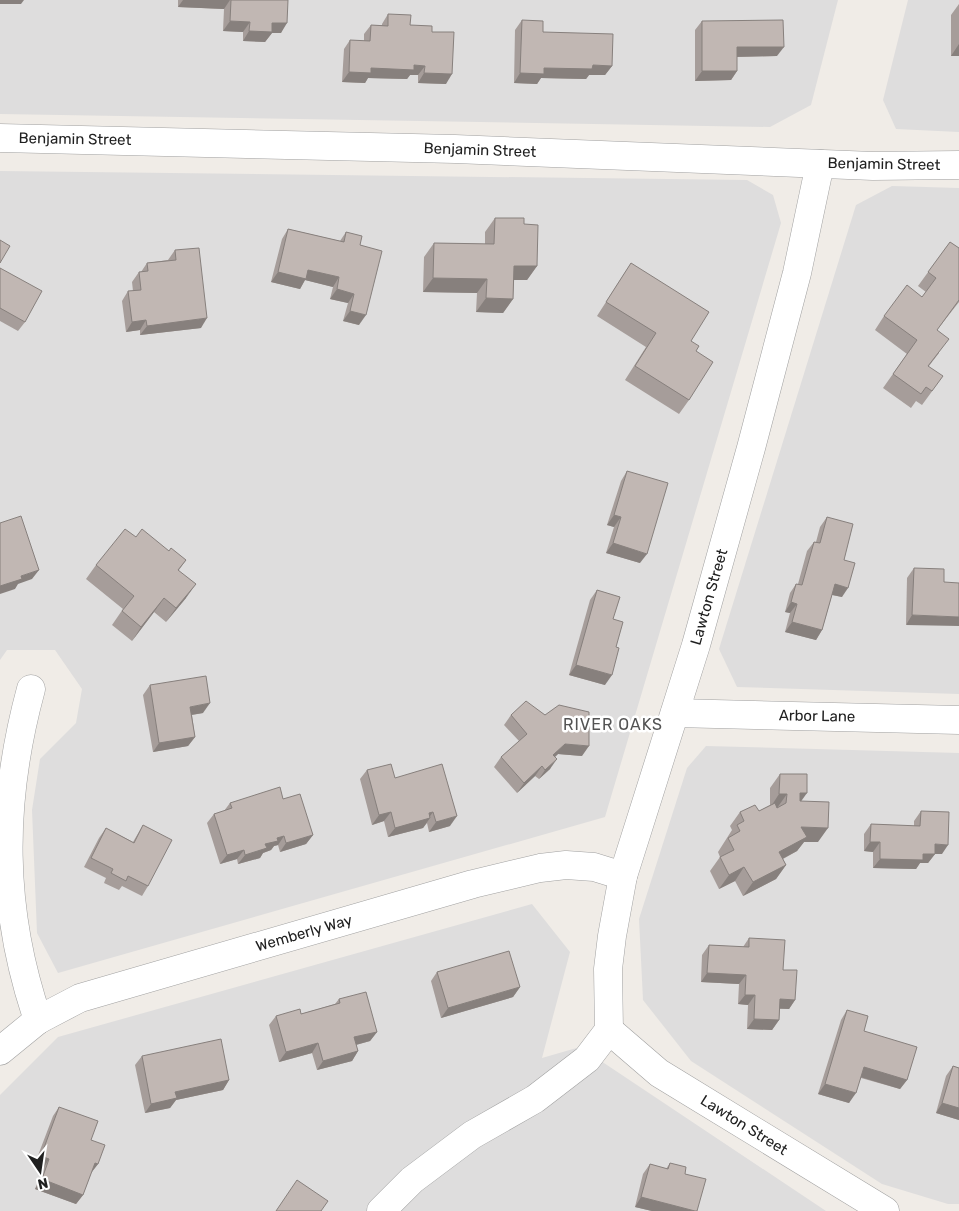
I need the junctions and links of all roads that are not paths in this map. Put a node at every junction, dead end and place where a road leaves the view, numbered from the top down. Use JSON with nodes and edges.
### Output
{"nodes":[{"id":1,"x":0,"y":138,"type":"edge"},
{"id":2,"x":820,"y":164,"type":"junction"},
{"id":3,"x":959,"y":165,"type":"edge"},
{"id":4,"x":31,"y":689,"type":"dead end"},
{"id":5,"x":675,"y":712,"type":"junction"},
{"id":6,"x":959,"y":720,"type":"edge"},
{"id":7,"x":623,"y":876,"type":"junction"},
{"id":8,"x":38,"y":1020,"type":"junction"},
{"id":9,"x":609,"y":1030,"type":"junction"},
{"id":10,"x":0,"y":1051,"type":"edge"},
{"id":11,"x":381,"y":1211,"type":"edge"},
{"id":12,"x":885,"y":1211,"type":"edge"}],
"edges":[{"from":1,"to":2,"type":"street","name":"Benjamin Street"},
{"from":2,"to":3,"type":"street","name":"Benjamin Street"},
{"from":2,"to":5,"type":"street","name":"Lawton Street"},
{"from":4,"to":8,"type":"street"},
{"from":5,"to":6,"type":"street","name":"Arbor Lane"},
{"from":5,"to":7,"type":"street","name":"Lawton Street"},
{"from":7,"to":8,"type":"street","name":"Wemberly Way"},
{"from":7,"to":9,"type":"street","name":"Lawton Street"},
{"from":8,"to":10,"type":"street","name":"Wemberly Way"},
{"from":9,"to":11,"type":"street"},
{"from":9,"to":12,"type":"street","name":"Lawton Street"}]}
